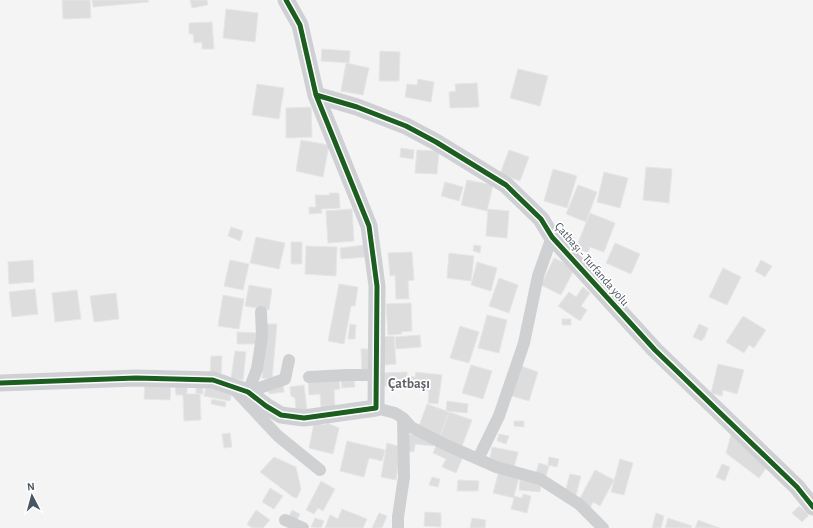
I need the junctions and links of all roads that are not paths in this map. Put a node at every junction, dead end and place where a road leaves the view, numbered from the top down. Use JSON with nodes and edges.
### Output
{"nodes":[{"id":1,"x":286,"y":0,"type":"edge"},
{"id":2,"x":316,"y":95,"type":"junction"},
{"id":3,"x":552,"y":237,"type":"junction"},
{"id":4,"x":261,"y":312,"type":"dead end"},
{"id":5,"x":289,"y":360,"type":"dead end"},
{"id":6,"x":377,"y":374,"type":"junction"},
{"id":7,"x":309,"y":377,"type":"dead end"},
{"id":8,"x":0,"y":383,"type":"edge"},
{"id":9,"x":232,"y":386,"type":"junction"},
{"id":10,"x":248,"y":392,"type":"junction"},
{"id":11,"x":376,"y":408,"type":"junction"},
{"id":12,"x":403,"y":418,"type":"junction"},
{"id":13,"x":478,"y":459,"type":"junction"},
{"id":14,"x":320,"y":470,"type":"dead end"},
{"id":15,"x":813,"y":507,"type":"edge"},
{"id":16,"x":285,"y":520,"type":"dead end"},
{"id":17,"x":303,"y":528,"type":"edge"},
{"id":18,"x":398,"y":528,"type":"edge"},
{"id":19,"x":603,"y":528,"type":"edge"}],
"edges":[{"from":1,"to":2,"type":"street"},
{"from":2,"to":3,"type":"street","name":"Çatbaşı - Turfanda yolu"},
{"from":2,"to":6,"type":"street"},
{"from":3,"to":13,"type":"street"},
{"from":3,"to":15,"type":"street","name":"Çatbaşı - Turfanda yolu"},
{"from":4,"to":10,"type":"street"},
{"from":5,"to":10,"type":"street"},
{"from":6,"to":7,"type":"street"},
{"from":6,"to":11,"type":"street"},
{"from":8,"to":9,"type":"street"},
{"from":9,"to":10,"type":"street"},
{"from":9,"to":14,"type":"street"},
{"from":10,"to":11,"type":"street"},
{"from":11,"to":12,"type":"street"},
{"from":12,"to":13,"type":"street"},
{"from":12,"to":18,"type":"street"},
{"from":13,"to":19,"type":"street"},
{"from":16,"to":17,"type":"street"}]}
